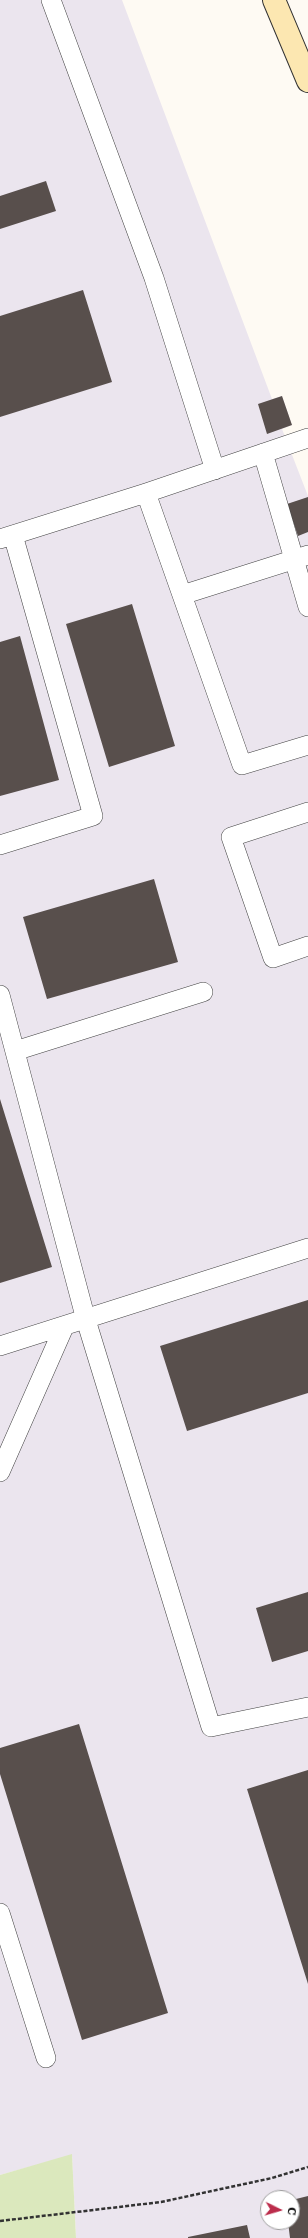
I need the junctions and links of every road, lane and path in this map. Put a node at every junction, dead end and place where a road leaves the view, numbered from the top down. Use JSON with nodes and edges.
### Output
{"nodes":[{"id":1,"x":51,"y":0,"type":"edge"},
{"id":2,"x":274,"y":0,"type":"edge"},
{"id":3,"x":308,"y":81,"type":"edge"},
{"id":4,"x":308,"y":438,"type":"edge"},
{"id":5,"x":263,"y":453,"type":"junction"},
{"id":6,"x":216,"y":470,"type":"junction"},
{"id":7,"x":146,"y":494,"type":"junction"},
{"id":8,"x":7,"y":537,"type":"edge"},
{"id":9,"x":301,"y":557,"type":"edge"},
{"id":10,"x":182,"y":595,"type":"junction"},
{"id":11,"x":308,"y":608,"type":"edge"},
{"id":12,"x":308,"y":745,"type":"edge"},
{"id":13,"x":308,"y":812,"type":"edge"},
{"id":14,"x":0,"y":845,"type":"edge"},
{"id":15,"x":308,"y":946,"type":"edge"},
{"id":16,"x":202,"y":992,"type":"dead end"},
{"id":17,"x":0,"y":995,"type":"edge"},
{"id":18,"x":15,"y":1051,"type":"junction"},
{"id":19,"x":308,"y":1248,"type":"edge"},
{"id":20,"x":86,"y":1320,"type":"junction"},
{"id":21,"x":64,"y":1327,"type":"junction"},
{"id":22,"x":0,"y":1346,"type":"edge"},
{"id":23,"x":0,"y":1472,"type":"edge"},
{"id":24,"x":308,"y":1707,"type":"edge"},
{"id":25,"x":0,"y":1913,"type":"edge"},
{"id":26,"x":46,"y":2058,"type":"dead end"},
{"id":27,"x":308,"y":2167,"type":"edge"},
{"id":28,"x":0,"y":2221,"type":"edge"}],
"edges":[{"from":1,"to":6,"type":"lane"},
{"from":2,"to":3,"type":"main road"},
{"from":4,"to":5,"type":"lane"},
{"from":5,"to":6,"type":"lane"},
{"from":5,"to":9,"type":"lane"},
{"from":6,"to":7,"type":"lane"},
{"from":7,"to":8,"type":"lane"},
{"from":7,"to":10,"type":"lane"},
{"from":8,"to":14,"type":"lane"},
{"from":9,"to":10,"type":"lane"},
{"from":9,"to":11,"type":"lane"},
{"from":10,"to":12,"type":"lane"},
{"from":13,"to":15,"type":"lane"},
{"from":16,"to":18,"type":"lane"},
{"from":17,"to":18,"type":"lane"},
{"from":18,"to":20,"type":"lane"},
{"from":19,"to":20,"type":"lane"},
{"from":20,"to":21,"type":"lane"},
{"from":20,"to":24,"type":"lane"},
{"from":21,"to":22,"type":"lane"},
{"from":21,"to":23,"type":"lane"},
{"from":25,"to":26,"type":"lane"},
{"from":27,"to":28,"type":"path"}]}
